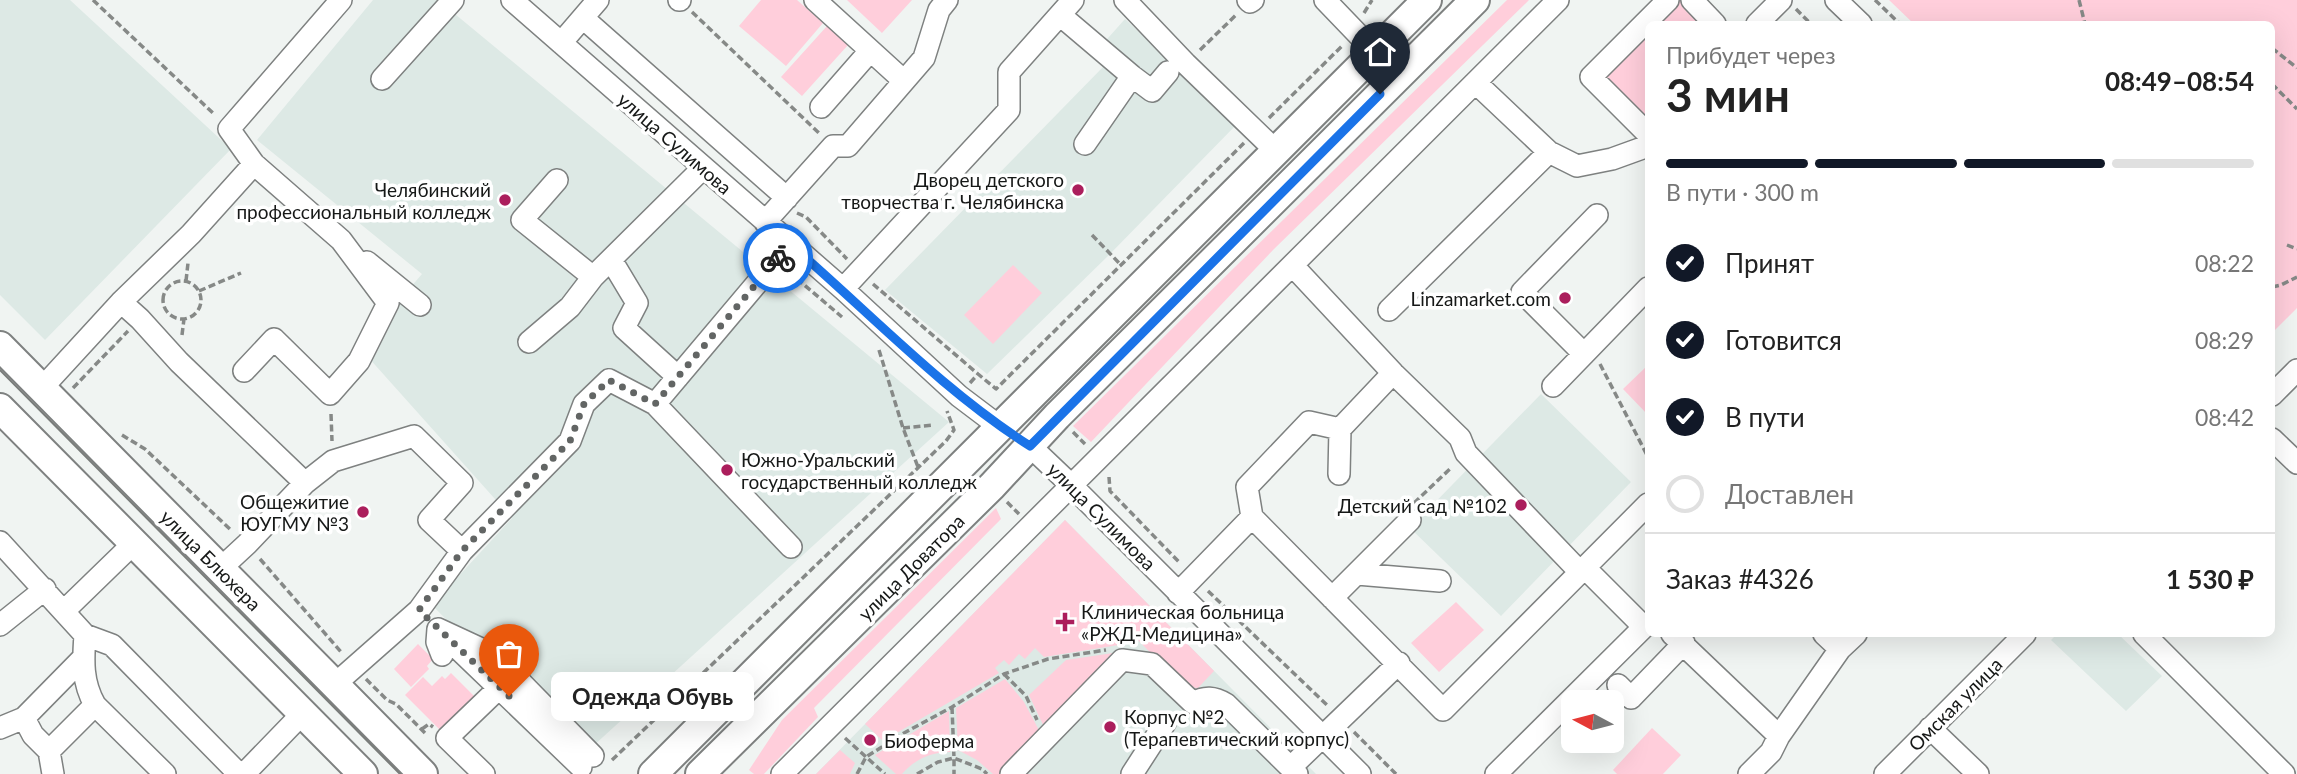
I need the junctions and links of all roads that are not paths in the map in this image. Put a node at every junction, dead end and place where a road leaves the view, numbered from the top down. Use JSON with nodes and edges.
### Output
{"nodes":[{"id":1,"x":341,"y":0,"type":"edge"},
{"id":2,"x":512,"y":0,"type":"edge"},
{"id":3,"x":598,"y":0,"type":"edge"},
{"id":4,"x":815,"y":0,"type":"edge"},
{"id":5,"x":947,"y":0,"type":"edge"},
{"id":6,"x":1125,"y":0,"type":"edge"},
{"id":7,"x":1427,"y":0,"type":"edge"},
{"id":8,"x":1475,"y":0,"type":"edge"},
{"id":9,"x":1558,"y":0,"type":"edge"},
{"id":10,"x":1668,"y":0,"type":"edge"},
{"id":11,"x":1692,"y":0,"type":"edge"},
{"id":12,"x":1836,"y":0,"type":"edge"},
{"id":13,"x":1328,"y":1,"type":"edge"},
{"id":14,"x":444,"y":3,"type":"edge"},
{"id":15,"x":1788,"y":4,"type":"edge"},
{"id":16,"x":1066,"y":7,"type":"edge"},
{"id":17,"x":583,"y":18,"type":"junction"},
{"id":18,"x":1647,"y":21,"type":"edge"},
{"id":19,"x":1712,"y":21,"type":"edge"},
{"id":20,"x":1762,"y":21,"type":"edge"},
{"id":21,"x":1858,"y":21,"type":"edge"},
{"id":22,"x":1645,"y":23,"type":"edge"},
{"id":23,"x":1366,"y":42,"type":"junction"},
{"id":24,"x":561,"y":43,"type":"junction"},
{"id":25,"x":870,"y":51,"type":"junction"},
{"id":26,"x":1177,"y":68,"type":"junction"},
{"id":27,"x":1132,"y":76,"type":"junction"},
{"id":28,"x":382,"y":79,"type":"dead end"},
{"id":29,"x":904,"y":81,"type":"junction"},
{"id":30,"x":1476,"y":83,"type":"junction"},
{"id":31,"x":821,"y":107,"type":"dead end"},
{"id":32,"x":1645,"y":131,"type":"edge"},
{"id":33,"x":1265,"y":141,"type":"junction"},
{"id":34,"x":1085,"y":144,"type":"dead end"},
{"id":35,"x":1645,"y":147,"type":"edge"},
{"id":36,"x":1549,"y":152,"type":"junction"},
{"id":37,"x":254,"y":164,"type":"junction"},
{"id":38,"x":703,"y":168,"type":"junction"},
{"id":39,"x":557,"y":180,"type":"dead end"},
{"id":40,"x":787,"y":198,"type":"junction"},
{"id":41,"x":1597,"y":215,"type":"dead end"},
{"id":42,"x":765,"y":222,"type":"junction"},
{"id":43,"x":341,"y":240,"type":"junction"},
{"id":44,"x":790,"y":244,"type":"junction"},
{"id":45,"x":1293,"y":266,"type":"junction"},
{"id":46,"x":615,"y":268,"type":"dead end"},
{"id":47,"x":593,"y":277,"type":"junction"},
{"id":48,"x":843,"y":289,"type":"junction"},
{"id":49,"x":1645,"y":291,"type":"edge"},
{"id":50,"x":121,"y":302,"type":"junction"},
{"id":51,"x":420,"y":305,"type":"dead end"},
{"id":52,"x":1389,"y":310,"type":"dead end"},
{"id":53,"x":529,"y":342,"type":"dead end"},
{"id":54,"x":0,"y":346,"type":"edge"},
{"id":55,"x":1588,"y":350,"type":"junction"},
{"id":56,"x":2297,"y":370,"type":"edge"},
{"id":57,"x":244,"y":371,"type":"dead end"},
{"id":58,"x":1394,"y":373,"type":"junction"},
{"id":59,"x":678,"y":377,"type":"junction"},
{"id":60,"x":1553,"y":386,"type":"dead end"},
{"id":61,"x":41,"y":388,"type":"junction"},
{"id":62,"x":2275,"y":392,"type":"edge"},
{"id":63,"x":655,"y":404,"type":"junction"},
{"id":64,"x":0,"y":408,"type":"edge"},
{"id":65,"x":1000,"y":427,"type":"junction"},
{"id":66,"x":1340,"y":429,"type":"junction"},
{"id":67,"x":2275,"y":442,"type":"edge"},
{"id":68,"x":1030,"y":446,"type":"junction"},
{"id":69,"x":2297,"y":463,"type":"edge"},
{"id":70,"x":1339,"y":474,"type":"dead end"},
{"id":71,"x":305,"y":483,"type":"junction"},
{"id":72,"x":1071,"y":485,"type":"junction"},
{"id":73,"x":1645,"y":507,"type":"edge"},
{"id":74,"x":1252,"y":517,"type":"junction"},
{"id":75,"x":1410,"y":520,"type":"road end"},
{"id":76,"x":0,"y":542,"type":"edge"},
{"id":77,"x":134,"y":543,"type":"junction"},
{"id":78,"x":791,"y":547,"type":"dead end"},
{"id":79,"x":462,"y":551,"type":"junction"},
{"id":80,"x":220,"y":569,"type":"junction"},
{"id":81,"x":1583,"y":570,"type":"junction"},
{"id":82,"x":1357,"y":573,"type":"junction"},
{"id":83,"x":1440,"y":581,"type":"dead end"},
{"id":84,"x":45,"y":589,"type":"junction"},
{"id":85,"x":1178,"y":593,"type":"junction"},
{"id":86,"x":1332,"y":598,"type":"junction"},
{"id":87,"x":65,"y":610,"type":"junction"},
{"id":88,"x":419,"y":610,"type":"junction"},
{"id":89,"x":1645,"y":624,"type":"edge"},
{"id":90,"x":0,"y":625,"type":"edge"},
{"id":91,"x":1645,"y":626,"type":"edge"},
{"id":92,"x":438,"y":629,"type":"junction"},
{"id":93,"x":85,"y":635,"type":"junction"},
{"id":94,"x":1827,"y":637,"type":"edge"},
{"id":95,"x":1853,"y":637,"type":"edge"},
{"id":96,"x":2022,"y":637,"type":"edge"},
{"id":97,"x":2147,"y":637,"type":"edge"},
{"id":98,"x":1678,"y":638,"type":"edge"},
{"id":99,"x":1840,"y":649,"type":"junction"},
{"id":100,"x":442,"y":655,"type":"dead end"},
{"id":101,"x":83,"y":658,"type":"junction"},
{"id":102,"x":1399,"y":663,"type":"junction"},
{"id":103,"x":334,"y":685,"type":"junction"},
{"id":104,"x":1618,"y":685,"type":"dead end"},
{"id":105,"x":500,"y":687,"type":"junction"},
{"id":106,"x":1193,"y":703,"type":"junction"},
{"id":107,"x":95,"y":705,"type":"junction"},
{"id":108,"x":302,"y":714,"type":"junction"},
{"id":109,"x":23,"y":718,"type":"junction"},
{"id":110,"x":0,"y":728,"type":"edge"},
{"id":111,"x":1930,"y":728,"type":"junction"},
{"id":112,"x":1779,"y":736,"type":"junction"},
{"id":113,"x":1322,"y":737,"type":"junction"},
{"id":114,"x":49,"y":751,"type":"junction"},
{"id":115,"x":588,"y":766,"type":"edge"},
{"id":116,"x":1294,"y":771,"type":"edge"},
{"id":117,"x":53,"y":774,"type":"edge"},
{"id":118,"x":164,"y":774,"type":"edge"},
{"id":119,"x":242,"y":774,"type":"edge"},
{"id":120,"x":363,"y":774,"type":"edge"},
{"id":121,"x":423,"y":774,"type":"edge"},
{"id":122,"x":484,"y":774,"type":"edge"},
{"id":123,"x":653,"y":774,"type":"edge"},
{"id":124,"x":700,"y":774,"type":"edge"},
{"id":125,"x":782,"y":774,"type":"edge"},
{"id":126,"x":1011,"y":774,"type":"edge"},
{"id":127,"x":1132,"y":774,"type":"edge"},
{"id":128,"x":1360,"y":774,"type":"edge"},
{"id":129,"x":1496,"y":774,"type":"edge"},
{"id":130,"x":1749,"y":774,"type":"edge"},
{"id":131,"x":1885,"y":774,"type":"edge"},
{"id":132,"x":1978,"y":774,"type":"edge"},
{"id":133,"x":2284,"y":774,"type":"edge"}],
"edges":[{"from":1,"to":37,"type":"street"},
{"from":2,"to":24,"type":"street","name":"улица Сулимова"},
{"from":3,"to":17,"type":"street"},
{"from":4,"to":25,"type":"street"},
{"from":5,"to":29,"type":"street"},
{"from":6,"to":26,"type":"street"},
{"from":7,"to":23,"type":"main road","name":"улица Доватора"},
{"from":8,"to":68,"type":"main road","name":"улица Доватора"},
{"from":9,"to":30,"type":"street"},
{"from":10,"to":18,"type":"street"},
{"from":11,"to":19,"type":"street"},
{"from":12,"to":21,"type":"street"},
{"from":13,"to":23,"type":"street"},
{"from":14,"to":28,"type":"street"},
{"from":15,"to":20,"type":"street"},
{"from":16,"to":27,"type":"street"},
{"from":16,"to":48,"type":"street"},
{"from":17,"to":24,"type":"street"},
{"from":17,"to":40,"type":"street"},
{"from":22,"to":32,"type":"street"},
{"from":23,"to":33,"type":"main road","name":"улица Доватора"},
{"from":24,"to":38,"type":"street","name":"улица Сулимова"},
{"from":25,"to":29,"type":"street"},
{"from":25,"to":31,"type":"street"},
{"from":26,"to":27,"type":"street"},
{"from":26,"to":33,"type":"street"},
{"from":27,"to":34,"type":"street"},
{"from":29,"to":40,"type":"street"},
{"from":30,"to":36,"type":"street"},
{"from":30,"to":45,"type":"street"},
{"from":33,"to":65,"type":"main road","name":"улица Доватора"},
{"from":35,"to":36,"type":"street"},
{"from":36,"to":52,"type":"street"},
{"from":37,"to":43,"type":"street"},
{"from":37,"to":50,"type":"street"},
{"from":38,"to":42,"type":"street","name":"улица Сулимова"},
{"from":38,"to":47,"type":"street"},
{"from":39,"to":47,"type":"street"},
{"from":40,"to":42,"type":"street"},
{"from":41,"to":55,"type":"street"},
{"from":42,"to":44,"type":"street","name":"улица Сулимова"},
{"from":43,"to":51,"type":"street"},
{"from":43,"to":57,"type":"street"},
{"from":44,"to":48,"type":"street","name":"улица Сулимова"},
{"from":44,"to":59,"type":"street"},
{"from":45,"to":58,"type":"street"},
{"from":45,"to":72,"type":"street"},
{"from":46,"to":59,"type":"street"},
{"from":47,"to":53,"type":"street"},
{"from":48,"to":65,"type":"street","name":"улица Сулимова"},
{"from":49,"to":55,"type":"street"},
{"from":50,"to":61,"type":"street"},
{"from":50,"to":71,"type":"street"},
{"from":54,"to":61,"type":"main road","name":"улица Блюхера"},
{"from":55,"to":60,"type":"street"},
{"from":56,"to":62,"type":"street"},
{"from":58,"to":66,"type":"street"},
{"from":58,"to":81,"type":"street"},
{"from":59,"to":63,"type":"street"},
{"from":61,"to":80,"type":"main road","name":"улица Блюхера"},
{"from":63,"to":78,"type":"street"},
{"from":63,"to":79,"type":"street"},
{"from":64,"to":77,"type":"main road"},
{"from":65,"to":68,"type":"main road","name":"улица Сулимова"},
{"from":65,"to":123,"type":"main road","name":"улица Доватора"},
{"from":66,"to":70,"type":"street"},
{"from":66,"to":74,"type":"street"},
{"from":67,"to":69,"type":"street"},
{"from":68,"to":72,"type":"street","name":"улица Сулимова"},
{"from":68,"to":124,"type":"main road","name":"улица Доватора"},
{"from":71,"to":79,"type":"street"},
{"from":71,"to":80,"type":"street"},
{"from":72,"to":85,"type":"street","name":"улица Сулимова"},
{"from":72,"to":125,"type":"street"},
{"from":73,"to":81,"type":"street"},
{"from":74,"to":85,"type":"street"},
{"from":74,"to":86,"type":"street"},
{"from":75,"to":82,"type":"street"},
{"from":76,"to":84,"type":"street"},
{"from":77,"to":87,"type":"street"},
{"from":77,"to":108,"type":"main road"},
{"from":79,"to":88,"type":"street"},
{"from":80,"to":103,"type":"main road","name":"улица Блюхера"},
{"from":81,"to":89,"type":"street"},
{"from":81,"to":102,"type":"street"},
{"from":82,"to":83,"type":"street"},
{"from":82,"to":86,"type":"street"},
{"from":84,"to":87,"type":"street"},
{"from":84,"to":90,"type":"street"},
{"from":85,"to":113,"type":"street","name":"улица Сулимова"},
{"from":86,"to":102,"type":"street"},
{"from":87,"to":93,"type":"street"},
{"from":88,"to":92,"type":"street"},
{"from":88,"to":103,"type":"street"},
{"from":91,"to":129,"type":"street"},
{"from":92,"to":100,"type":"street"},
{"from":92,"to":105,"type":"street"},
{"from":92,"to":115,"type":"street"},
{"from":93,"to":101,"type":"street"},
{"from":93,"to":119,"type":"street"},
{"from":94,"to":99,"type":"street"},
{"from":95,"to":99,"type":"street"},
{"from":96,"to":111,"type":"street","name":"Омская улица"},
{"from":97,"to":133,"type":"street"},
{"from":98,"to":104,"type":"street"},
{"from":98,"to":112,"type":"street"},
{"from":99,"to":112,"type":"street"},
{"from":101,"to":107,"type":"street"},
{"from":101,"to":109,"type":"street"},
{"from":102,"to":113,"type":"street"},
{"from":103,"to":121,"type":"main road","name":"улица Блюхера"},
{"from":105,"to":115,"type":"street"},
{"from":105,"to":122,"type":"street"},
{"from":106,"to":116,"type":"street"},
{"from":106,"to":126,"type":"street"},
{"from":106,"to":127,"type":"street"},
{"from":107,"to":114,"type":"street"},
{"from":107,"to":118,"type":"street"},
{"from":108,"to":119,"type":"street"},
{"from":108,"to":120,"type":"main road"},
{"from":109,"to":110,"type":"street"},
{"from":109,"to":114,"type":"street"},
{"from":111,"to":131,"type":"street","name":"Омская улица"},
{"from":111,"to":132,"type":"street"},
{"from":112,"to":130,"type":"street"},
{"from":113,"to":116,"type":"street"},
{"from":113,"to":128,"type":"street","name":"улица Сулимова"},
{"from":114,"to":117,"type":"street"}]}
